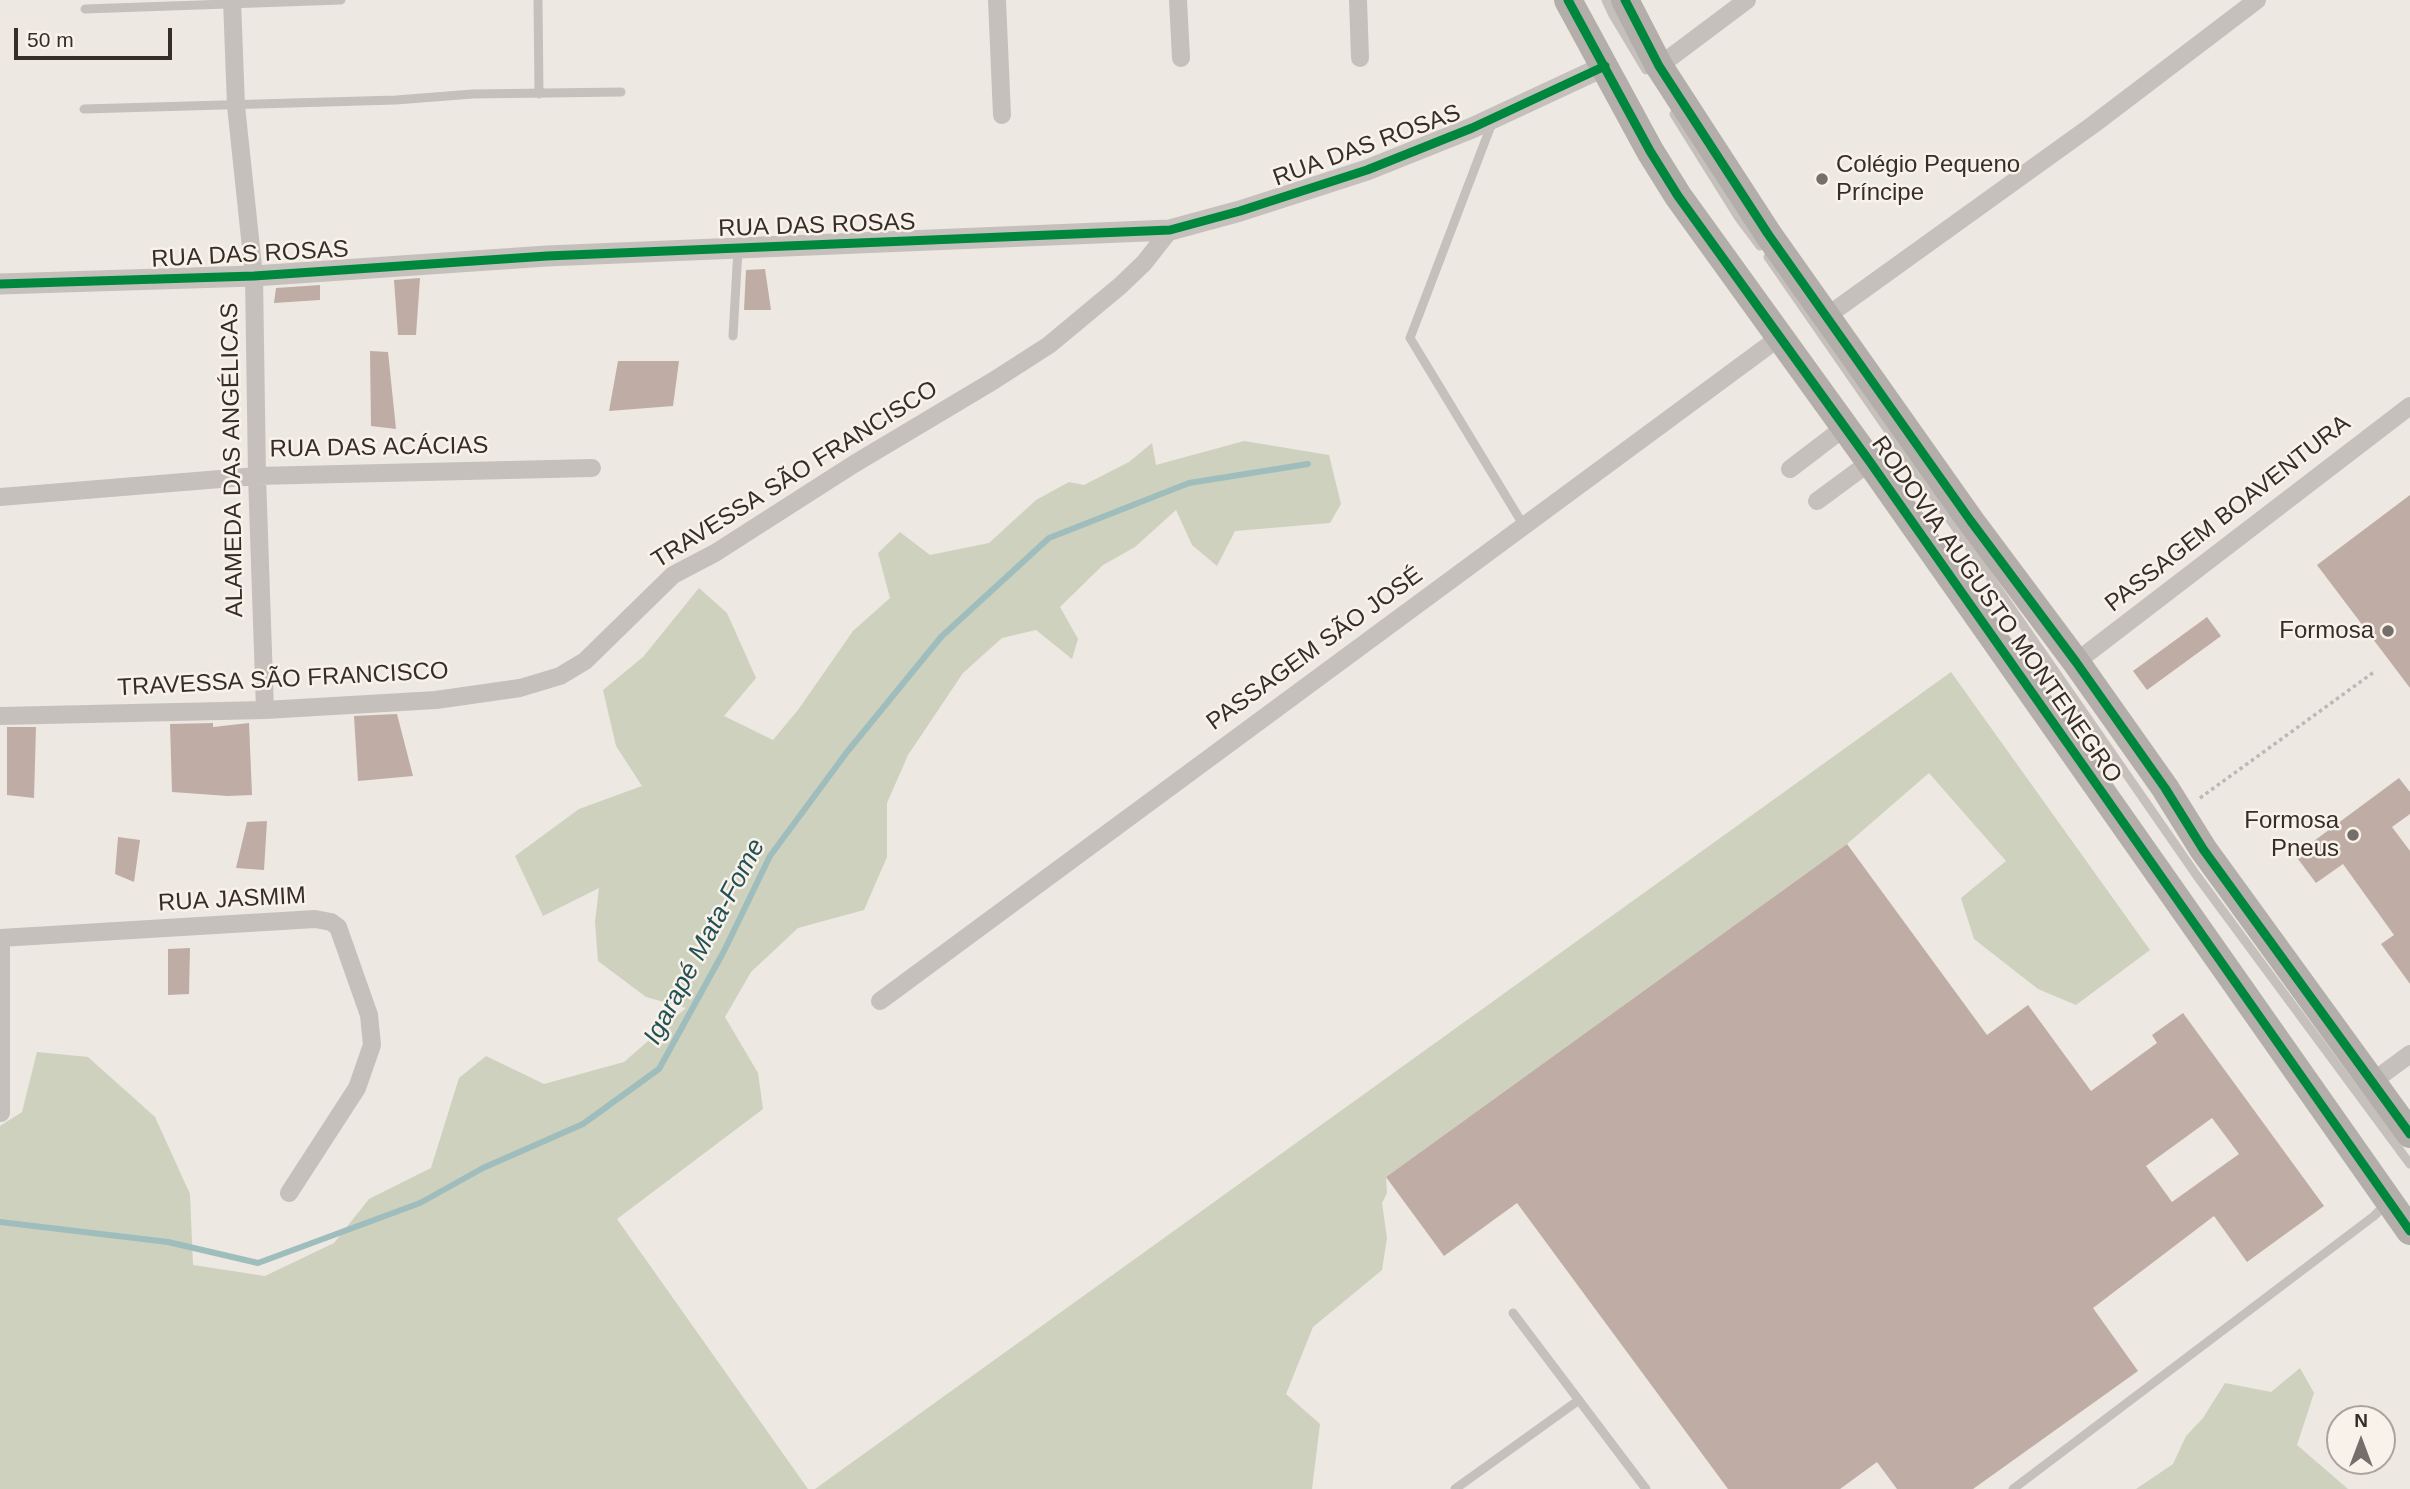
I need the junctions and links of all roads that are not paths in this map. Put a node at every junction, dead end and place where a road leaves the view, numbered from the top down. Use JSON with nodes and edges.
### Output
{"nodes":[{"id":1,"x":341,"y":0,"type":"edge"},
{"id":2,"x":538,"y":0,"type":"edge"},
{"id":3,"x":997,"y":0,"type":"edge"},
{"id":4,"x":1178,"y":0,"type":"edge"},
{"id":5,"x":1358,"y":0,"type":"edge"},
{"id":6,"x":1567,"y":0,"type":"edge"},
{"id":7,"x":1606,"y":0,"type":"edge"},
{"id":8,"x":1625,"y":0,"type":"edge"},
{"id":9,"x":1747,"y":0,"type":"edge"},
{"id":10,"x":2257,"y":0,"type":"edge"},
{"id":11,"x":232,"y":3,"type":"edge"},
{"id":12,"x":85,"y":9,"type":"dead end"},
{"id":13,"x":1181,"y":58,"type":"dead end"},
{"id":14,"x":1360,"y":58,"type":"dead end"},
{"id":15,"x":1605,"y":66,"type":"junction"},
{"id":16,"x":1654,"y":70,"type":"junction"},
{"id":17,"x":621,"y":92,"type":"dead end"},
{"id":18,"x":539,"y":94,"type":"junction"},
{"id":19,"x":236,"y":106,"type":"junction"},
{"id":20,"x":1669,"y":107,"type":"dead end"},
{"id":21,"x":84,"y":108,"type":"dead end"},
{"id":22,"x":1002,"y":115,"type":"dead end"},
{"id":23,"x":1494,"y":118,"type":"junction"},
{"id":24,"x":1170,"y":230,"type":"junction"},
{"id":25,"x":738,"y":248,"type":"junction"},
{"id":26,"x":254,"y":276,"type":"junction"},
{"id":27,"x":0,"y":284,"type":"edge"},
{"id":28,"x":1827,"y":316,"type":"junction"},
{"id":29,"x":733,"y":336,"type":"dead end"},
{"id":30,"x":1780,"y":337,"type":"junction"},
{"id":31,"x":2410,"y":406,"type":"edge"},
{"id":32,"x":1845,"y":428,"type":"junction"},
{"id":33,"x":1870,"y":462,"type":"junction"},
{"id":34,"x":592,"y":468,"type":"dead end"},
{"id":35,"x":1790,"y":469,"type":"dead end"},
{"id":36,"x":257,"y":476,"type":"junction"},
{"id":37,"x":0,"y":497,"type":"edge"},
{"id":38,"x":1817,"y":501,"type":"dead end"},
{"id":39,"x":1524,"y":526,"type":"junction"},
{"id":40,"x":2076,"y":662,"type":"junction"},
{"id":41,"x":265,"y":710,"type":"junction"},
{"id":42,"x":0,"y":716,"type":"edge"},
{"id":43,"x":0,"y":938,"type":"edge"},
{"id":44,"x":880,"y":1001,"type":"dead end"},
{"id":45,"x":2410,"y":1054,"type":"edge"},
{"id":46,"x":2372,"y":1082,"type":"junction"},
{"id":47,"x":1,"y":1113,"type":"edge"},
{"id":48,"x":2410,"y":1134,"type":"edge"},
{"id":49,"x":2410,"y":1164,"type":"edge"},
{"id":50,"x":289,"y":1193,"type":"dead end"},
{"id":51,"x":2388,"y":1202,"type":"junction"},
{"id":52,"x":2410,"y":1231,"type":"edge"},
{"id":53,"x":1513,"y":1313,"type":"dead end"},
{"id":54,"x":1579,"y":1400,"type":"junction"},
{"id":55,"x":1455,"y":1489,"type":"edge"},
{"id":56,"x":1646,"y":1489,"type":"edge"},
{"id":57,"x":2013,"y":1489,"type":"edge"}],
"edges":[{"from":1,"to":11,"type":"lane"},
{"from":2,"to":18,"type":"lane"},
{"from":3,"to":22,"type":"street"},
{"from":4,"to":13,"type":"street"},
{"from":5,"to":14,"type":"street"},
{"from":6,"to":15,"type":"main road","name":"RODOVIA AUGUSTO MONTENEGRO"},
{"from":7,"to":16,"type":"lane"},
{"from":8,"to":16,"type":"main road","name":"RODOVIA AUGUSTO MONTENEGRO"},
{"from":9,"to":16,"type":"street"},
{"from":10,"to":28,"type":"street"},
{"from":11,"to":12,"type":"lane"},
{"from":11,"to":19,"type":"street","name":"ALAMEDA DAS ANGÉLICAS"},
{"from":15,"to":23,"type":"street","name":"RUA DAS ROSAS"},
{"from":15,"to":30,"type":"main road","name":"RODOVIA AUGUSTO MONTENEGRO"},
{"from":16,"to":28,"type":"main road","name":"RODOVIA AUGUSTO MONTENEGRO"},
{"from":17,"to":18,"type":"lane"},
{"from":18,"to":19,"type":"lane"},
{"from":19,"to":21,"type":"lane"},
{"from":19,"to":26,"type":"street","name":"ALAMEDA DAS ANGÉLICAS"},
{"from":20,"to":49,"type":"lane"},
{"from":23,"to":24,"type":"street","name":"RUA DAS ROSAS"},
{"from":23,"to":39,"type":"lane"},
{"from":24,"to":25,"type":"street","name":"RUA DAS ROSAS"},
{"from":24,"to":41,"type":"street","name":"TRAVESSA SÃO FRANCISCO"},
{"from":25,"to":26,"type":"street","name":"RUA DAS ROSAS"},
{"from":25,"to":29,"type":"lane"},
{"from":26,"to":27,"type":"street","name":"RUA DAS ROSAS"},
{"from":26,"to":36,"type":"street","name":"ALAMEDA DAS ANGÉLICAS"},
{"from":28,"to":40,"type":"main road","name":"RODOVIA AUGUSTO MONTENEGRO"},
{"from":30,"to":32,"type":"main road","name":"RODOVIA AUGUSTO MONTENEGRO"},
{"from":30,"to":39,"type":"street","name":"PASSAGEM SÃO JOSÉ"},
{"from":31,"to":40,"type":"street","name":"PASSAGEM BOAVENTURA"},
{"from":32,"to":33,"type":"main road","name":"RODOVIA AUGUSTO MONTENEGRO"},
{"from":32,"to":35,"type":"street"},
{"from":33,"to":38,"type":"street"},
{"from":33,"to":51,"type":"main road","name":"RODOVIA AUGUSTO MONTENEGRO"},
{"from":34,"to":36,"type":"street","name":"RUA DAS ACÁCIAS"},
{"from":36,"to":37,"type":"street","name":"RUA DAS ACÁCIAS"},
{"from":36,"to":41,"type":"street","name":"ALAMEDA DAS ANGÉLICAS"},
{"from":39,"to":44,"type":"street","name":"PASSAGEM SÃO JOSÉ"},
{"from":40,"to":46,"type":"main road","name":"RODOVIA AUGUSTO MONTENEGRO"},
{"from":41,"to":42,"type":"street","name":"TRAVESSA SÃO FRANCISCO"},
{"from":43,"to":47,"type":"street"},
{"from":43,"to":50,"type":"street","name":"RUA JASMIM"},
{"from":45,"to":46,"type":"street"},
{"from":46,"to":48,"type":"main road","name":"RODOVIA AUGUSTO MONTENEGRO"},
{"from":51,"to":52,"type":"main road","name":"RODOVIA AUGUSTO MONTENEGRO"},
{"from":51,"to":57,"type":"lane"},
{"from":53,"to":54,"type":"lane"},
{"from":54,"to":55,"type":"lane"},
{"from":54,"to":56,"type":"lane"}]}
